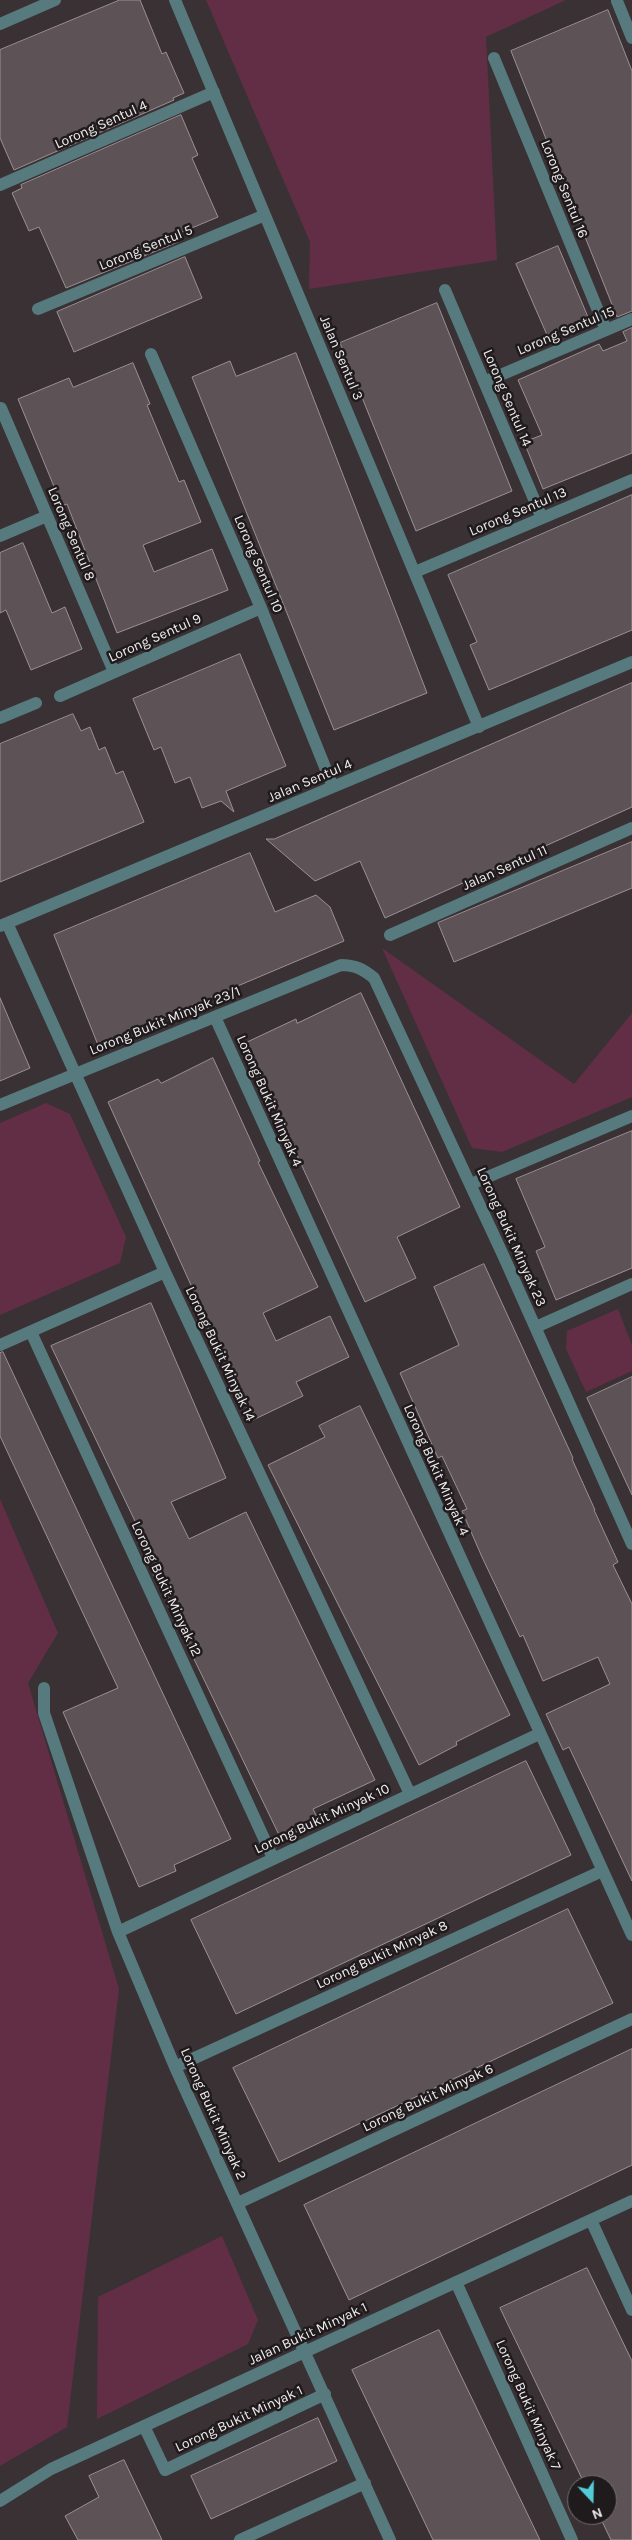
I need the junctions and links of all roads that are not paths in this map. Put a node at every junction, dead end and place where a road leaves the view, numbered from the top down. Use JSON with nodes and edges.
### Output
{"nodes":[{"id":1,"x":55,"y":0,"type":"edge"},
{"id":2,"x":175,"y":0,"type":"edge"},
{"id":3,"x":617,"y":2,"type":"dead end"},
{"id":4,"x":0,"y":24,"type":"edge"},
{"id":5,"x":632,"y":38,"type":"edge"},
{"id":6,"x":494,"y":58,"type":"dead end"},
{"id":7,"x":214,"y":92,"type":"junction"},
{"id":8,"x":0,"y":185,"type":"edge"},
{"id":9,"x":265,"y":215,"type":"junction"},
{"id":10,"x":445,"y":290,"type":"dead end"},
{"id":11,"x":38,"y":309,"type":"dead end"},
{"id":12,"x":632,"y":320,"type":"edge"},
{"id":13,"x":606,"y":330,"type":"junction"},
{"id":14,"x":151,"y":354,"type":"dead end"},
{"id":15,"x":484,"y":382,"type":"junction"},
{"id":16,"x":1,"y":408,"type":"dead end"},
{"id":17,"x":632,"y":480,"type":"edge"},
{"id":18,"x":47,"y":516,"type":"junction"},
{"id":19,"x":542,"y":518,"type":"junction"},
{"id":20,"x":0,"y":536,"type":"edge"},
{"id":21,"x":415,"y":572,"type":"junction"},
{"id":22,"x":261,"y":608,"type":"junction"},
{"id":23,"x":632,"y":662,"type":"edge"},
{"id":24,"x":114,"y":672,"type":"junction"},
{"id":25,"x":60,"y":696,"type":"dead end"},
{"id":26,"x":36,"y":703,"type":"dead end"},
{"id":27,"x":0,"y":718,"type":"edge"},
{"id":28,"x":479,"y":727,"type":"junction"},
{"id":29,"x":333,"y":787,"type":"junction"},
{"id":30,"x":632,"y":828,"type":"edge"},
{"id":31,"x":4,"y":924,"type":"edge"},
{"id":32,"x":390,"y":935,"type":"dead end"},
{"id":33,"x":341,"y":964,"type":"joint"},
{"id":34,"x":215,"y":1017,"type":"junction"},
{"id":35,"x":75,"y":1074,"type":"junction"},
{"id":36,"x":0,"y":1105,"type":"edge"},
{"id":37,"x":632,"y":1116,"type":"edge"},
{"id":38,"x":471,"y":1184,"type":"junction"},
{"id":39,"x":164,"y":1272,"type":"junction"},
{"id":40,"x":632,"y":1284,"type":"edge"},
{"id":41,"x":536,"y":1327,"type":"junction"},
{"id":42,"x":30,"y":1332,"type":"junction"},
{"id":43,"x":0,"y":1345,"type":"edge"},
{"id":44,"x":632,"y":1544,"type":"edge"},
{"id":45,"x":44,"y":1688,"type":"dead end"},
{"id":46,"x":539,"y":1734,"type":"junction"},
{"id":47,"x":410,"y":1794,"type":"junction"},
{"id":48,"x":274,"y":1858,"type":"junction"},
{"id":49,"x":602,"y":1870,"type":"junction"},
{"id":50,"x":118,"y":1932,"type":"junction"},
{"id":51,"x":632,"y":1934,"type":"edge"},
{"id":52,"x":632,"y":2019,"type":"edge"},
{"id":53,"x":175,"y":2067,"type":"junction"},
{"id":54,"x":632,"y":2201,"type":"edge"},
{"id":55,"x":238,"y":2204,"type":"junction"},
{"id":56,"x":590,"y":2220,"type":"junction"},
{"id":57,"x":456,"y":2282,"type":"junction"},
{"id":58,"x":632,"y":2310,"type":"edge"},
{"id":59,"x":306,"y":2351,"type":"junction"},
{"id":60,"x":325,"y":2394,"type":"junction"},
{"id":61,"x":144,"y":2426,"type":"junction"},
{"id":62,"x":364,"y":2483,"type":"junction"},
{"id":63,"x":0,"y":2501,"type":"edge"},
{"id":64,"x":240,"y":2540,"type":"edge"},
{"id":65,"x":390,"y":2540,"type":"edge"},
{"id":66,"x":572,"y":2540,"type":"edge"}],
"edges":[{"from":1,"to":4,"type":"street"},
{"from":2,"to":7,"type":"street","name":"Jalan Sentul 3"},
{"from":3,"to":5,"type":"street"},
{"from":6,"to":13,"type":"street","name":"Lorong Sentul 16"},
{"from":7,"to":8,"type":"street","name":"Lorong Sentul 4"},
{"from":7,"to":9,"type":"street","name":"Jalan Sentul 3"},
{"from":9,"to":11,"type":"street","name":"Lorong Sentul 5"},
{"from":9,"to":21,"type":"street","name":"Jalan Sentul 3"},
{"from":10,"to":15,"type":"street","name":"Lorong Sentul 14"},
{"from":12,"to":13,"type":"street","name":"Lorong Sentul 15"},
{"from":13,"to":15,"type":"street","name":"Lorong Sentul 15"},
{"from":14,"to":22,"type":"street","name":"Lorong Sentul 10"},
{"from":15,"to":19,"type":"street","name":"Lorong Sentul 14"},
{"from":16,"to":18,"type":"street","name":"Lorong Sentul 8"},
{"from":17,"to":19,"type":"street","name":"Lorong Sentul 13"},
{"from":18,"to":20,"type":"street"},
{"from":18,"to":24,"type":"street","name":"Lorong Sentul 8"},
{"from":19,"to":21,"type":"street","name":"Lorong Sentul 13"},
{"from":21,"to":28,"type":"street","name":"Jalan Sentul 3"},
{"from":22,"to":24,"type":"street","name":"Lorong Sentul 9"},
{"from":22,"to":29,"type":"street","name":"Lorong Sentul 10"},
{"from":23,"to":28,"type":"street","name":"Jalan Sentul 4"},
{"from":24,"to":25,"type":"street","name":"Lorong Sentul 9"},
{"from":26,"to":27,"type":"street"},
{"from":28,"to":29,"type":"street","name":"Jalan Sentul 4"},
{"from":29,"to":31,"type":"street","name":"Jalan Sentul 4"},
{"from":30,"to":32,"type":"street","name":"Jalan Sentul 11"},
{"from":31,"to":35,"type":"street","name":"Lorong Bukit Minyak 14"},
{"from":33,"to":34,"type":"street","name":"Lorong Bukit Minyak 23/1"},
{"from":33,"to":38,"type":"street","name":"Lorong Bukit Minyak 23"},
{"from":34,"to":35,"type":"street","name":"Lorong Bukit Minyak 23/1"},
{"from":34,"to":46,"type":"street","name":"Lorong Bukit Minyak 4"},
{"from":35,"to":36,"type":"street","name":"Lorong Bukit Minyak 23/1"},
{"from":35,"to":39,"type":"street","name":"Lorong Bukit Minyak 14"},
{"from":37,"to":38,"type":"street"},
{"from":38,"to":41,"type":"street","name":"Lorong Bukit Minyak 23"},
{"from":39,"to":42,"type":"street"},
{"from":39,"to":47,"type":"street","name":"Lorong Bukit Minyak 14"},
{"from":40,"to":41,"type":"street"},
{"from":41,"to":44,"type":"street","name":"Lorong Bukit Minyak 23"},
{"from":42,"to":43,"type":"street"},
{"from":42,"to":48,"type":"street","name":"Lorong Bukit Minyak 12"},
{"from":45,"to":50,"type":"street","name":"Lorong Bukit Minyak 2"},
{"from":46,"to":47,"type":"street","name":"Lorong Bukit Minyak 10"},
{"from":46,"to":49,"type":"street","name":"Lorong Bukit Minyak 4"},
{"from":47,"to":48,"type":"street","name":"Lorong Bukit Minyak 10"},
{"from":48,"to":50,"type":"street","name":"Lorong Bukit Minyak 10"},
{"from":49,"to":51,"type":"street","name":"Lorong Bukit Minyak 4"},
{"from":49,"to":53,"type":"street","name":"Lorong Bukit Minyak 8"},
{"from":50,"to":53,"type":"street","name":"Lorong Bukit Minyak 2"},
{"from":52,"to":55,"type":"street","name":"Lorong Bukit Minyak 6"},
{"from":53,"to":55,"type":"street","name":"Lorong Bukit Minyak 2"},
{"from":54,"to":56,"type":"street","name":"Jalan Bukit Minyak 1"},
{"from":55,"to":59,"type":"street","name":"Lorong Bukit Minyak 2"},
{"from":56,"to":57,"type":"street","name":"Jalan Bukit Minyak 1"},
{"from":56,"to":58,"type":"street"},
{"from":57,"to":59,"type":"street","name":"Jalan Bukit Minyak 1"},
{"from":57,"to":66,"type":"street","name":"Lorong Bukit Minyak 7"},
{"from":59,"to":60,"type":"street","name":"Lorong Bukit Minyak 2"},
{"from":59,"to":61,"type":"street","name":"Jalan Bukit Minyak 1"},
{"from":60,"to":61,"type":"street","name":"Lorong Bukit Minyak 1"},
{"from":60,"to":62,"type":"street","name":"Lorong Bukit Minyak 2"},
{"from":61,"to":63,"type":"street","name":"Jalan Bukit Minyak 1"},
{"from":62,"to":64,"type":"street"},
{"from":62,"to":65,"type":"street","name":"Lorong Bukit Minyak 2"}]}
